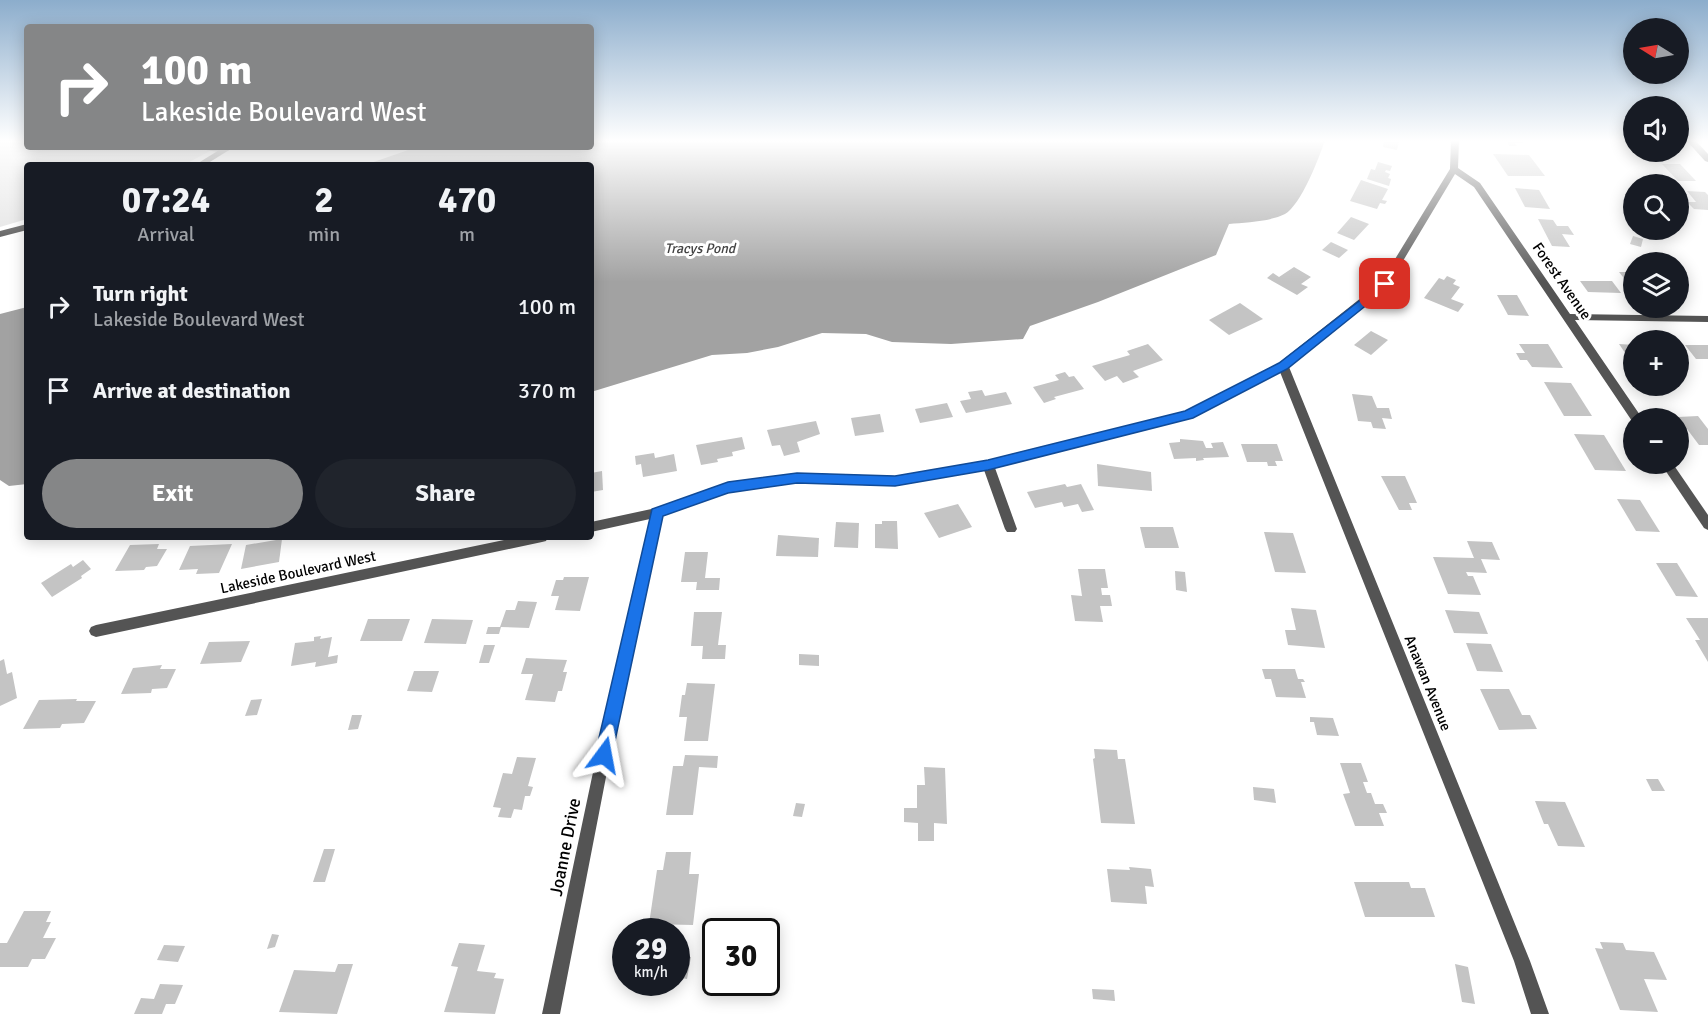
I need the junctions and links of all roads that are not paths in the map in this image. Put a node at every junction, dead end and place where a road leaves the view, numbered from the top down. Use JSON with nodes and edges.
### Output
{"nodes":[{"id":1,"x":1443,"y":187,"type":"edge"},
{"id":2,"x":1479,"y":187,"type":"edge"},
{"id":3,"x":24,"y":227,"type":"edge"},
{"id":4,"x":0,"y":234,"type":"edge"},
{"id":5,"x":1569,"y":317,"type":"junction"},
{"id":6,"x":1708,"y":319,"type":"edge"},
{"id":7,"x":1283,"y":366,"type":"junction"},
{"id":8,"x":1629,"y":408,"type":"edge"},
{"id":9,"x":988,"y":465,"type":"junction"},
{"id":10,"x":1673,"y":474,"type":"edge"},
{"id":11,"x":657,"y":513,"type":"junction"},
{"id":12,"x":1708,"y":525,"type":"edge"},
{"id":13,"x":594,"y":526,"type":"edge"},
{"id":14,"x":1011,"y":529,"type":"dead end"},
{"id":15,"x":529,"y":540,"type":"edge"},
{"id":16,"x":96,"y":631,"type":"dead end"},
{"id":17,"x":551,"y":1014,"type":"edge"},
{"id":18,"x":1540,"y":1014,"type":"edge"}],
"edges":[{"from":1,"to":7,"type":"street"},
{"from":2,"to":5,"type":"street","name":"Forest Avenue"},
{"from":3,"to":4,"type":"main road"},
{"from":5,"to":6,"type":"street"},
{"from":5,"to":8,"type":"street","name":"Forest Avenue"},
{"from":7,"to":9,"type":"street"},
{"from":7,"to":18,"type":"street","name":"Anawan Avenue"},
{"from":9,"to":11,"type":"street"},
{"from":9,"to":14,"type":"street"},
{"from":10,"to":12,"type":"street"},
{"from":11,"to":13,"type":"street"},
{"from":11,"to":17,"type":"street","name":"Joanne Drive"},
{"from":15,"to":16,"type":"street","name":"Lakeside Boulevard West"}]}
